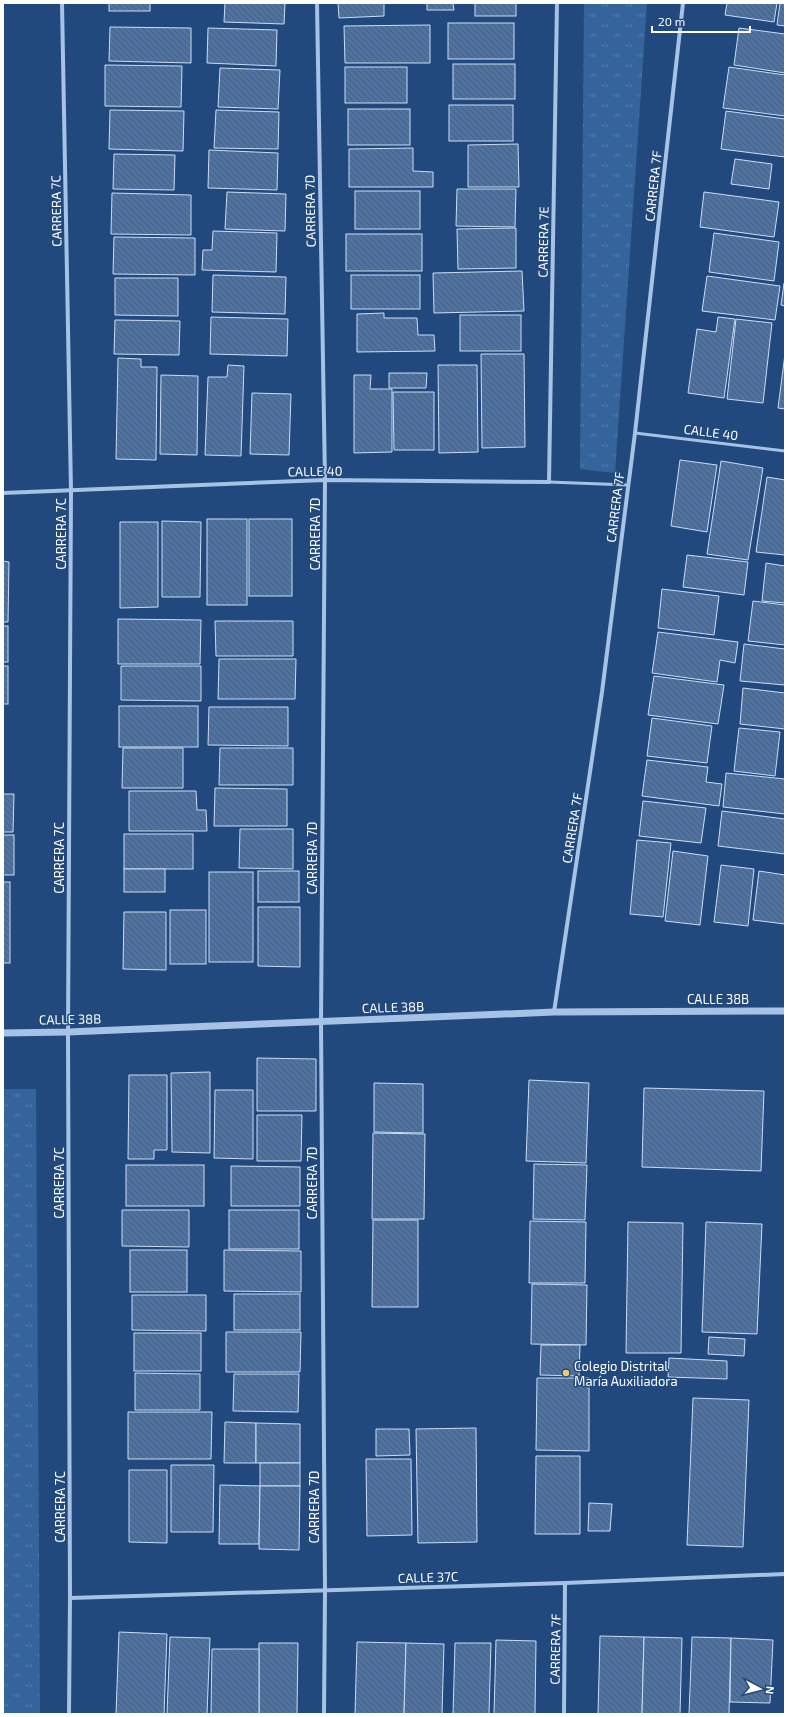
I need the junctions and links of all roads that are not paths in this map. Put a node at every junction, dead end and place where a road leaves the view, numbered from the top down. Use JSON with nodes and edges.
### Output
{"nodes":[{"id":1,"x":62,"y":3,"type":"edge"},
{"id":2,"x":316,"y":3,"type":"edge"},
{"id":3,"x":557,"y":3,"type":"edge"},
{"id":4,"x":683,"y":3,"type":"edge"},
{"id":5,"x":635,"y":433,"type":"junction"},
{"id":6,"x":785,"y":451,"type":"edge"},
{"id":7,"x":325,"y":480,"type":"junction"},
{"id":8,"x":549,"y":482,"type":"junction"},
{"id":9,"x":628,"y":485,"type":"junction"},
{"id":10,"x":71,"y":491,"type":"junction"},
{"id":11,"x":3,"y":493,"type":"edge"},
{"id":12,"x":785,"y":1011,"type":"edge"},
{"id":13,"x":554,"y":1012,"type":"junction"},
{"id":14,"x":321,"y":1022,"type":"junction"},
{"id":15,"x":3,"y":1032,"type":"edge"},
{"id":16,"x":68,"y":1032,"type":"junction"},
{"id":17,"x":785,"y":1574,"type":"edge"},
{"id":18,"x":565,"y":1583,"type":"junction"},
{"id":19,"x":325,"y":1590,"type":"junction"},
{"id":20,"x":70,"y":1598,"type":"junction"},
{"id":21,"x":69,"y":1714,"type":"edge"},
{"id":22,"x":324,"y":1714,"type":"edge"},
{"id":23,"x":564,"y":1714,"type":"edge"}],
"edges":[{"from":1,"to":10,"type":"street","name":"CARRERA 7C"},
{"from":2,"to":7,"type":"street","name":"CARRERA 7D"},
{"from":3,"to":8,"type":"street","name":"CARRERA 7E"},
{"from":4,"to":5,"type":"street","name":"CARRERA 7F"},
{"from":5,"to":6,"type":"lane","name":"CALLE 40"},
{"from":5,"to":9,"type":"street","name":"CARRERA 7F"},
{"from":7,"to":8,"type":"street","name":"CALLE 40"},
{"from":7,"to":10,"type":"street","name":"CALLE 40"},
{"from":7,"to":14,"type":"street","name":"CARRERA 7D"},
{"from":8,"to":9,"type":"lane","name":"CALLE 40"},
{"from":9,"to":13,"type":"street","name":"CARRERA 7F"},
{"from":10,"to":11,"type":"street","name":"CALLE 40"},
{"from":10,"to":16,"type":"street","name":"CARRERA 7C"},
{"from":12,"to":13,"type":"street","name":"CALLE 38B"},
{"from":13,"to":14,"type":"street","name":"CALLE 38B"},
{"from":14,"to":16,"type":"street","name":"CALLE 38B"},
{"from":14,"to":19,"type":"street","name":"CARRERA 7D"},
{"from":15,"to":16,"type":"street","name":"CALLE 38B"},
{"from":16,"to":20,"type":"street","name":"CARRERA 7C"},
{"from":17,"to":18,"type":"street","name":"CALLE 37C"},
{"from":18,"to":19,"type":"street","name":"CALLE 37C"},
{"from":18,"to":23,"type":"street","name":"CARRERA 7F"},
{"from":19,"to":20,"type":"street","name":"CALLE 37C"},
{"from":19,"to":22,"type":"street","name":"CARRERA 7D"},
{"from":20,"to":21,"type":"street","name":"CARRERA 7C"}]}
